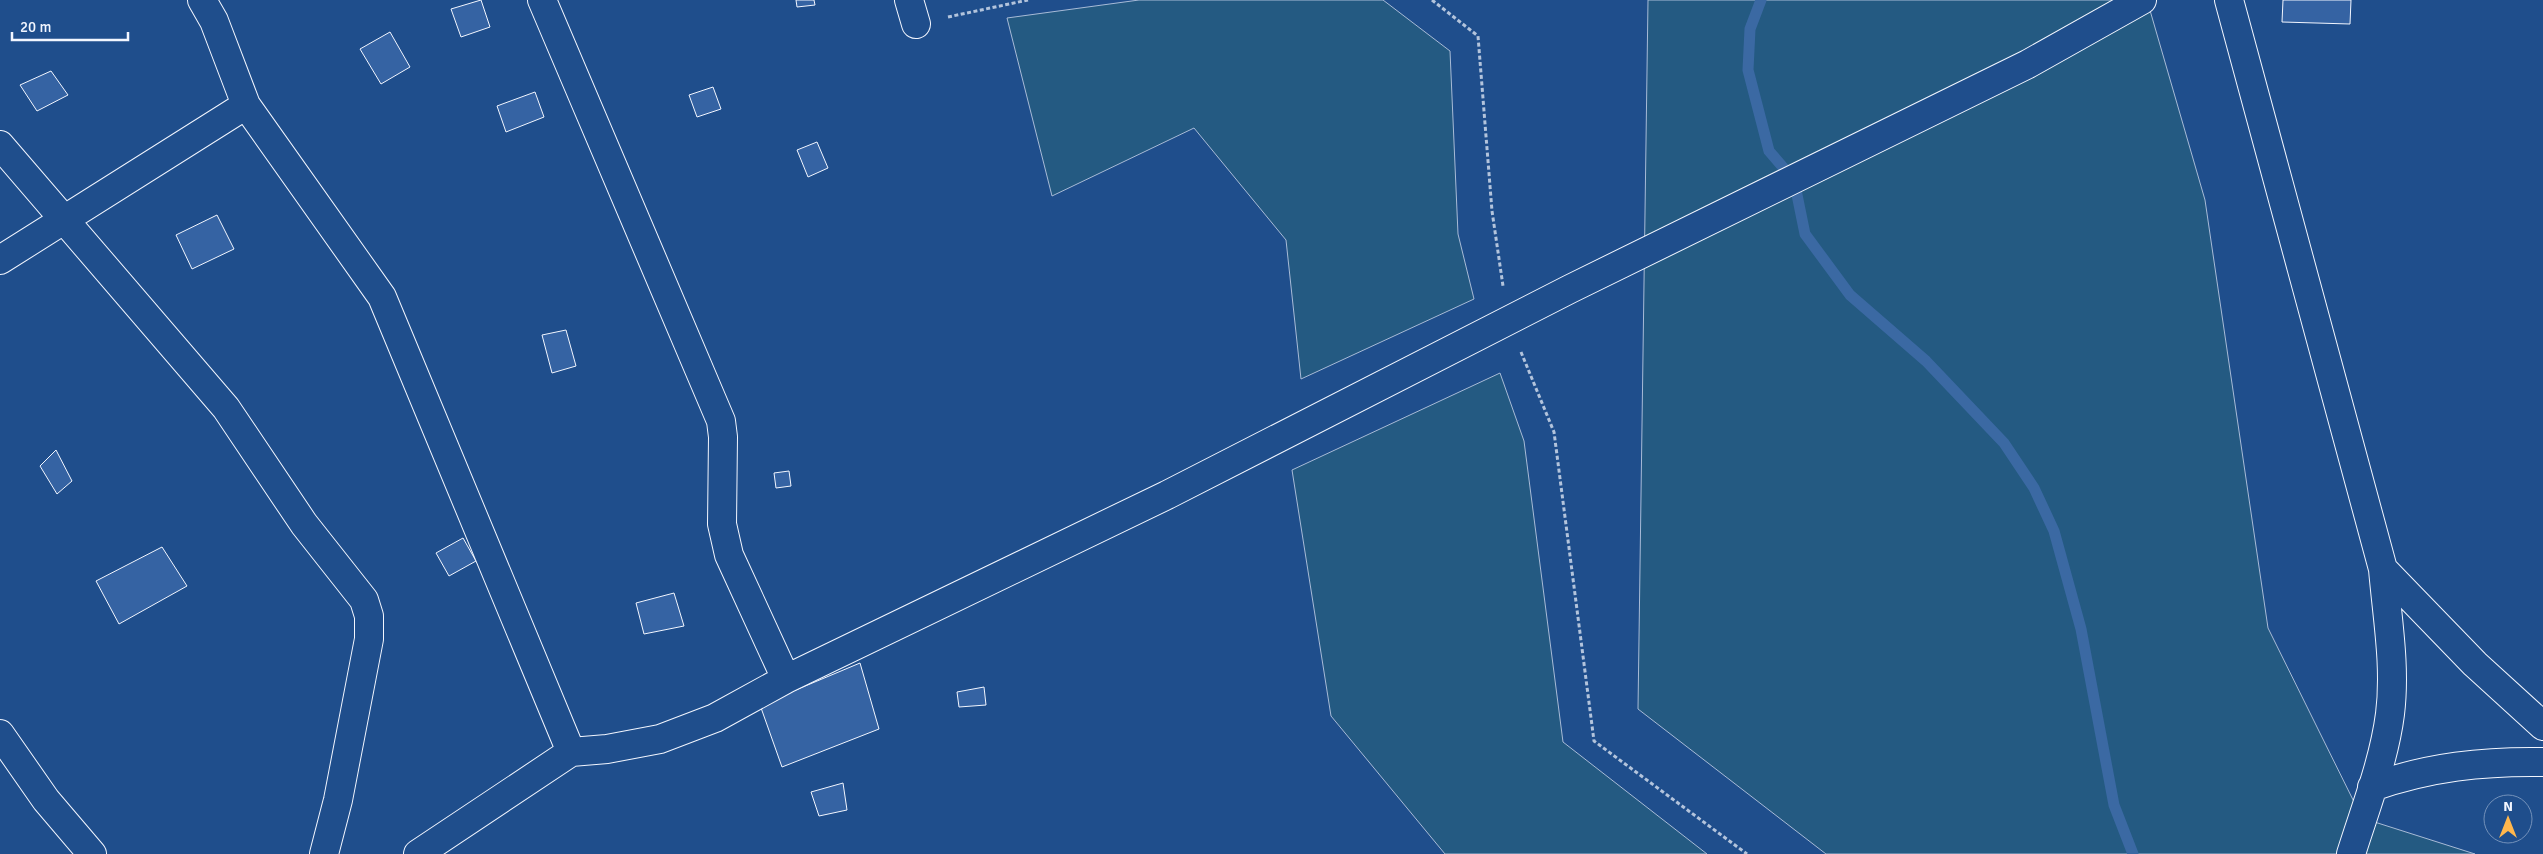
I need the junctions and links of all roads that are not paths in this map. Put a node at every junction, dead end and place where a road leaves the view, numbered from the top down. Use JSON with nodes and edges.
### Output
{"nodes":[{"id":1,"x":202,"y":0,"type":"edge"},
{"id":2,"x":542,"y":0,"type":"edge"},
{"id":3,"x":2142,"y":0,"type":"edge"},
{"id":4,"x":2229,"y":0,"type":"edge"},
{"id":5,"x":246,"y":105,"type":"junction"},
{"id":6,"x":0,"y":144,"type":"edge"},
{"id":7,"x":63,"y":220,"type":"junction"},
{"id":8,"x":0,"y":260,"type":"edge"},
{"id":9,"x":2383,"y":569,"type":"junction"},
{"id":10,"x":786,"y":679,"type":"junction"},
{"id":11,"x":2543,"y":726,"type":"edge"},
{"id":12,"x":0,"y":734,"type":"edge"},
{"id":13,"x":571,"y":752,"type":"junction"},
{"id":14,"x":2543,"y":762,"type":"edge"},
{"id":15,"x":2372,"y":787,"type":"junction"},
{"id":16,"x":92,"y":854,"type":"edge"},
{"id":17,"x":324,"y":854,"type":"edge"},
{"id":18,"x":418,"y":854,"type":"edge"},
{"id":19,"x":2351,"y":854,"type":"edge"}],
"edges":[{"from":1,"to":5,"type":"street"},
{"from":2,"to":10,"type":"street"},
{"from":3,"to":10,"type":"street"},
{"from":4,"to":9,"type":"street"},
{"from":5,"to":7,"type":"street"},
{"from":5,"to":13,"type":"street"},
{"from":6,"to":7,"type":"street"},
{"from":7,"to":8,"type":"street"},
{"from":7,"to":17,"type":"street"},
{"from":9,"to":11,"type":"street"},
{"from":9,"to":15,"type":"street"},
{"from":10,"to":13,"type":"street"},
{"from":12,"to":16,"type":"street"},
{"from":13,"to":18,"type":"street"},
{"from":14,"to":15,"type":"street"},
{"from":15,"to":19,"type":"street"}]}
